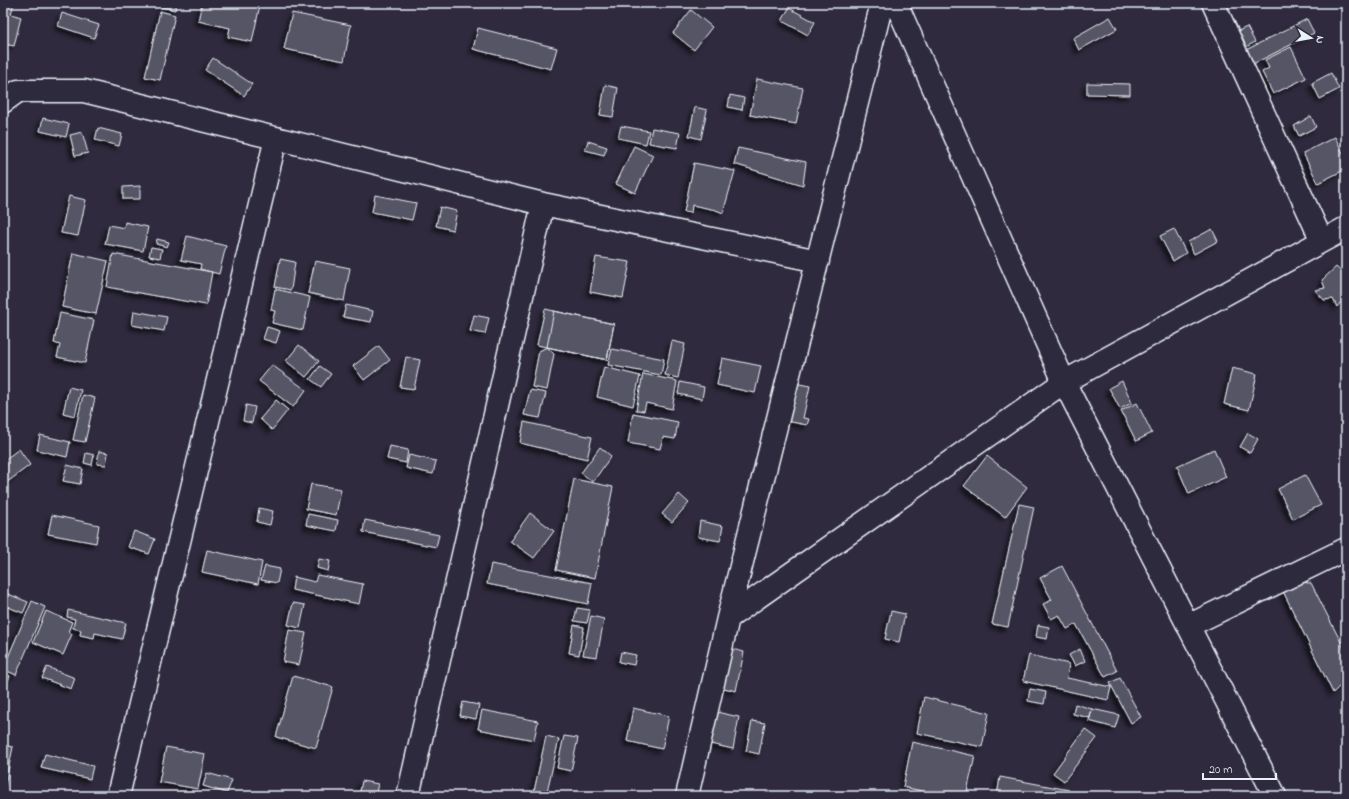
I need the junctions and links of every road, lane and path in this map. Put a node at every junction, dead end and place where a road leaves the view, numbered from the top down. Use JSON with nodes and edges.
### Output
{"nodes":[{"id":1,"x":882,"y":3,"type":"edge"},
{"id":2,"x":896,"y":3,"type":"edge"},
{"id":3,"x":1213,"y":3,"type":"edge"},
{"id":4,"x":3,"y":102,"type":"edge"},
{"id":5,"x":276,"y":138,"type":"junction"},
{"id":6,"x":543,"y":204,"type":"junction"},
{"id":7,"x":1346,"y":228,"type":"edge"},
{"id":8,"x":1322,"y":241,"type":"junction"},
{"id":9,"x":818,"y":260,"type":"junction"},
{"id":10,"x":1064,"y":382,"type":"junction"},
{"id":11,"x":1346,"y":549,"type":"edge"},
{"id":12,"x":728,"y":618,"type":"junction"},
{"id":13,"x":1188,"y":626,"type":"junction"},
{"id":14,"x":118,"y":796,"type":"edge"},
{"id":15,"x":408,"y":796,"type":"edge"},
{"id":16,"x":687,"y":796,"type":"edge"},
{"id":17,"x":1275,"y":796,"type":"edge"}],
"edges":[{"from":1,"to":9,"type":"street"},
{"from":2,"to":10,"type":"street"},
{"from":3,"to":8,"type":"street"},
{"from":4,"to":5,"type":"street"},
{"from":5,"to":6,"type":"street"},
{"from":5,"to":14,"type":"street"},
{"from":6,"to":9,"type":"street"},
{"from":6,"to":15,"type":"street"},
{"from":7,"to":8,"type":"street"},
{"from":8,"to":10,"type":"street"},
{"from":9,"to":12,"type":"street"},
{"from":10,"to":12,"type":"street"},
{"from":10,"to":13,"type":"street"},
{"from":11,"to":13,"type":"street"},
{"from":12,"to":16,"type":"street"},
{"from":13,"to":17,"type":"street"}]}
